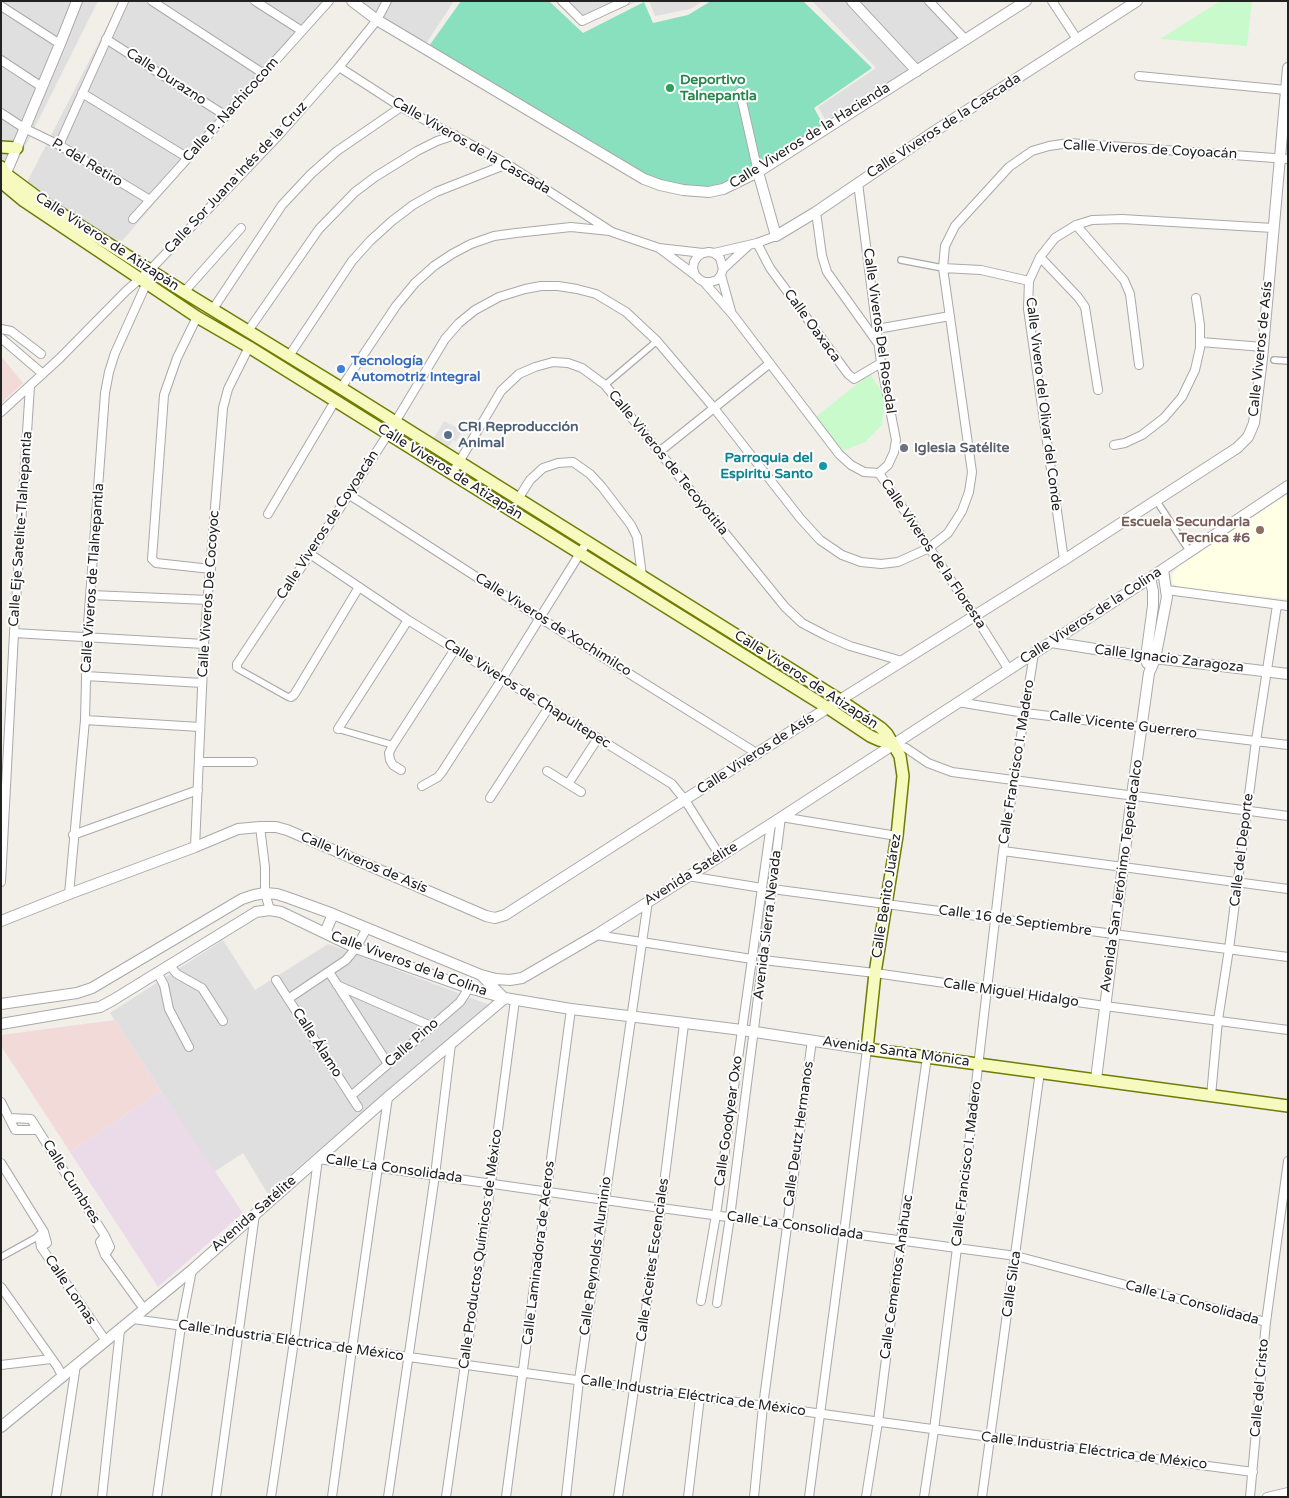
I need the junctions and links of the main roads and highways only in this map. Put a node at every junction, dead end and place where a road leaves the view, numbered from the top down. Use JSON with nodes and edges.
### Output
{"nodes":[{"id":1,"x":1,"y":147,"type":"edge"},
{"id":2,"x":17,"y":148,"type":"road end"},
{"id":3,"x":3,"y":176,"type":"edge"},
{"id":4,"x":893,"y":744,"type":"junction"},
{"id":5,"x":867,"y":1049,"type":"joint"},
{"id":6,"x":1288,"y":1106,"type":"edge"}],
"edges":[{"from":1,"to":2,"type":"main road"},
{"from":3,"to":4,"type":"main road","name":"Calle Viveros de Atizapán"},
{"from":3,"to":4,"type":"main road","name":"Calle Viveros de Atizapán"},
{"from":4,"to":5,"type":"main road","name":"Calle Benito Juárez"},
{"from":5,"to":6,"type":"main road","name":"Avenida Santa Mónica"}]}
